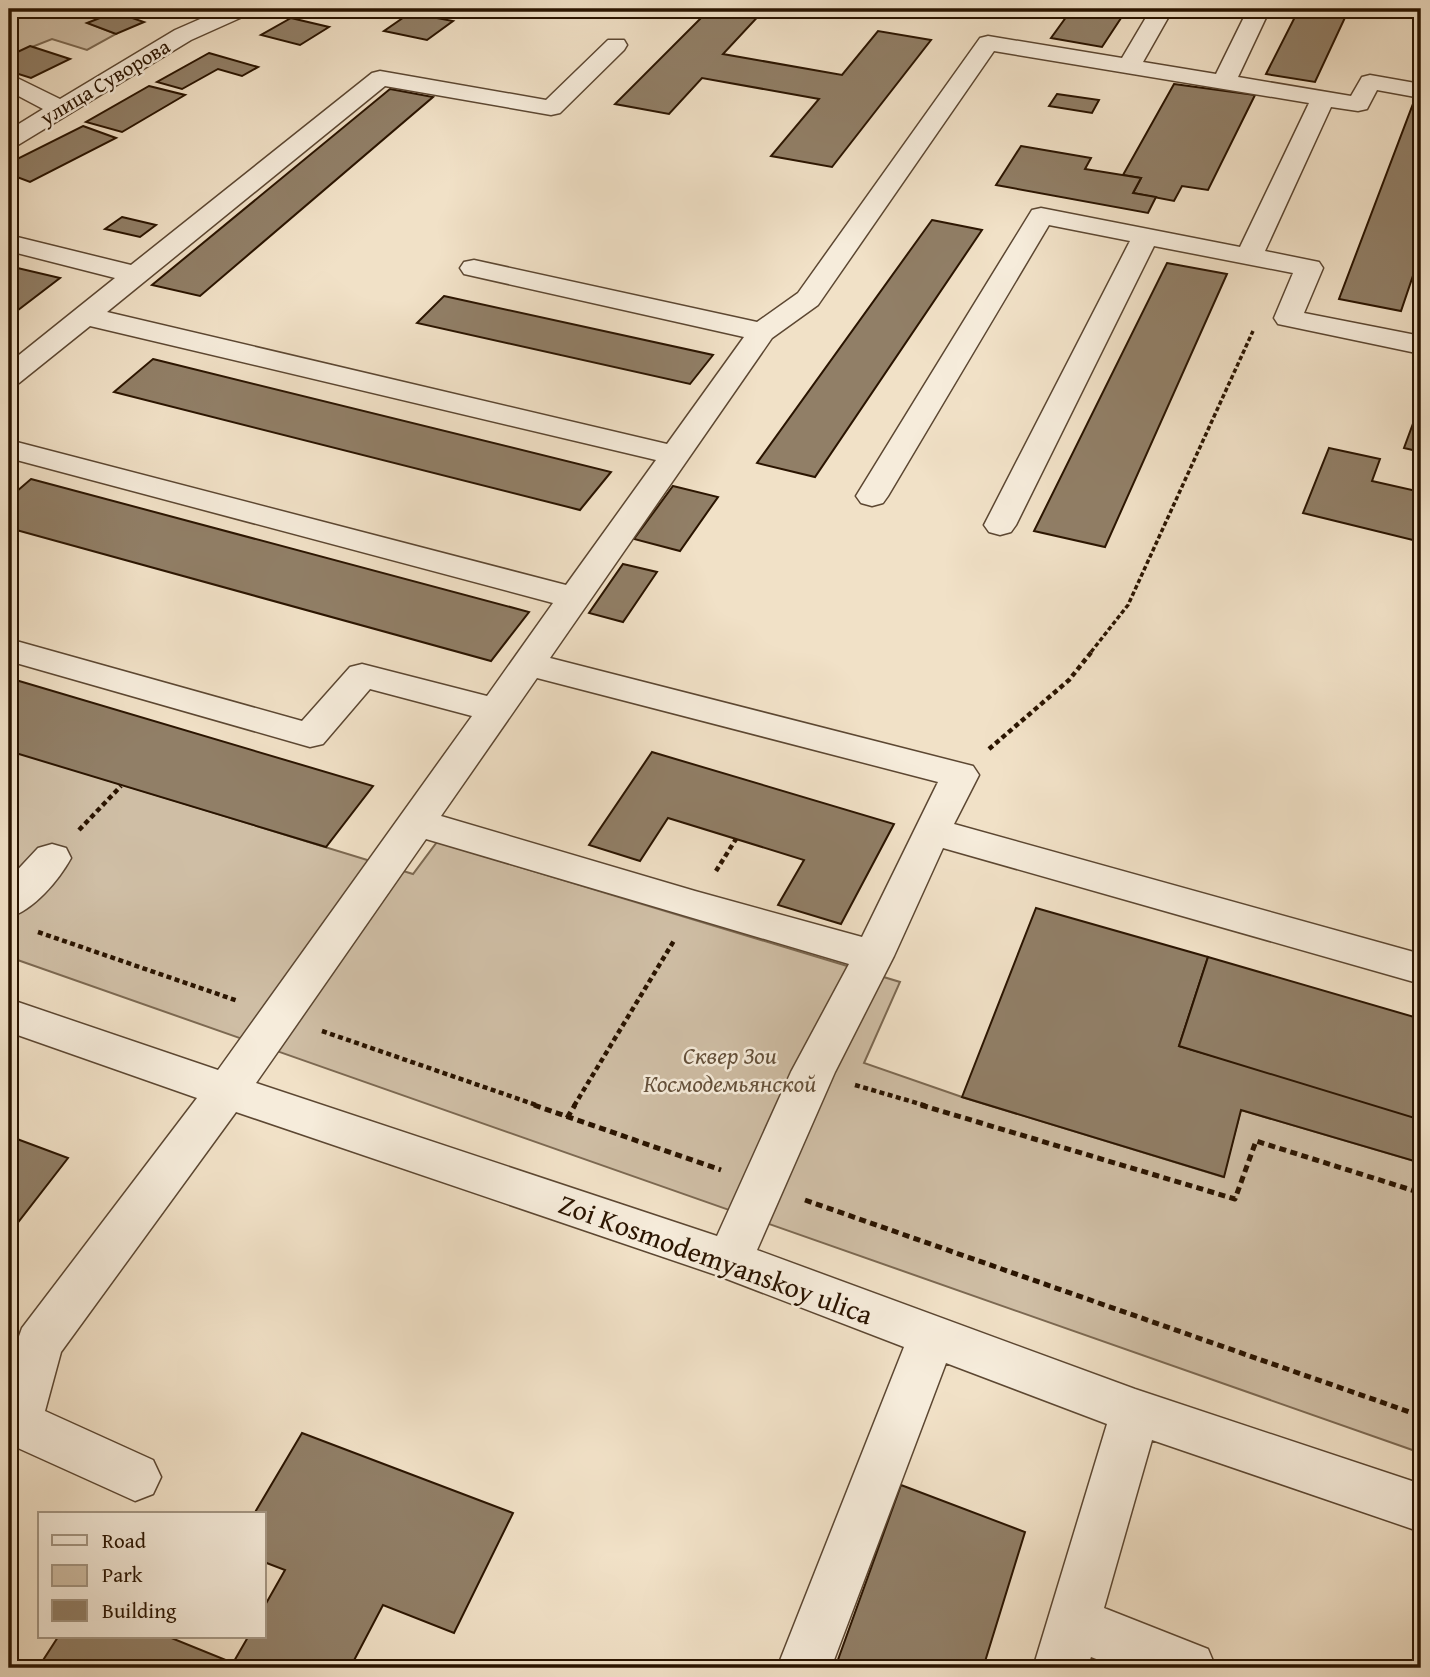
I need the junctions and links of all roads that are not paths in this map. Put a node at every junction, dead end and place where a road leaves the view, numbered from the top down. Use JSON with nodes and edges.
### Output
{"nodes":[{"id":1,"x":241,"y":9,"type":"edge"},
{"id":2,"x":1162,"y":9,"type":"edge"},
{"id":3,"x":1259,"y":9,"type":"edge"},
{"id":4,"x":617,"y":45,"type":"dead end"},
{"id":5,"x":1129,"y":66,"type":"junction"},
{"id":6,"x":9,"y":81,"type":"edge"},
{"id":7,"x":1224,"y":82,"type":"junction"},
{"id":8,"x":1421,"y":91,"type":"edge"},
{"id":9,"x":1323,"y":98,"type":"junction"},
{"id":10,"x":58,"y":108,"type":"junction"},
{"id":11,"x":9,"y":141,"type":"edge"},
{"id":12,"x":1146,"y":236,"type":"junction"},
{"id":13,"x":9,"y":243,"type":"edge"},
{"id":14,"x":1249,"y":257,"type":"junction"},
{"id":15,"x":474,"y":268,"type":"dead end"},
{"id":16,"x":137,"y":275,"type":"junction"},
{"id":17,"x":86,"y":316,"type":"junction"},
{"id":18,"x":762,"y":332,"type":"junction"},
{"id":19,"x":1421,"y":345,"type":"edge"},
{"id":20,"x":9,"y":377,"type":"edge"},
{"id":21,"x":9,"y":449,"type":"edge"},
{"id":22,"x":675,"y":455,"type":"junction"},
{"id":23,"x":872,"y":496,"type":"dead end"},
{"id":24,"x":1000,"y":525,"type":"dead end"},
{"id":25,"x":574,"y":598,"type":"junction"},
{"id":26,"x":9,"y":650,"type":"edge"},
{"id":27,"x":528,"y":664,"type":"junction"},
{"id":28,"x":496,"y":710,"type":"junction"},
{"id":29,"x":416,"y":822,"type":"junction"},
{"id":30,"x":931,"y":831,"type":"junction"},
{"id":31,"x":52,"y":858,"type":"road end"},
{"id":32,"x":9,"y":903,"type":"edge"},
{"id":33,"x":874,"y":956,"type":"junction"},
{"id":34,"x":1421,"y":969,"type":"edge"},
{"id":35,"x":13,"y":1024,"type":"edge"},
{"id":36,"x":227,"y":1091,"type":"junction"},
{"id":37,"x":729,"y":1260,"type":"junction"},
{"id":38,"x":932,"y":1337,"type":"junction"},
{"id":39,"x":1135,"y":1412,"type":"junction"},
{"id":40,"x":135,"y":1477,"type":"dead end"},
{"id":41,"x":1421,"y":1508,"type":"edge"},
{"id":42,"x":1066,"y":1646,"type":"edge"},
{"id":43,"x":804,"y":1668,"type":"edge"},
{"id":44,"x":1189,"y":1668,"type":"edge"}],
"edges":[{"from":1,"to":10,"type":"street","name":"улица Суворова"},
{"from":2,"to":5,"type":"street"},
{"from":3,"to":7,"type":"street"},
{"from":4,"to":16,"type":"street"},
{"from":5,"to":7,"type":"street"},
{"from":5,"to":18,"type":"street"},
{"from":6,"to":10,"type":"street"},
{"from":7,"to":9,"type":"street"},
{"from":8,"to":9,"type":"street"},
{"from":9,"to":14,"type":"street"},
{"from":10,"to":11,"type":"street","name":"улица Суворова"},
{"from":12,"to":14,"type":"street"},
{"from":12,"to":23,"type":"street"},
{"from":12,"to":24,"type":"street"},
{"from":13,"to":16,"type":"street"},
{"from":14,"to":19,"type":"street"},
{"from":15,"to":18,"type":"street"},
{"from":16,"to":17,"type":"street"},
{"from":17,"to":20,"type":"street"},
{"from":17,"to":22,"type":"street"},
{"from":18,"to":22,"type":"street"},
{"from":21,"to":25,"type":"street"},
{"from":22,"to":25,"type":"street"},
{"from":25,"to":27,"type":"street"},
{"from":26,"to":28,"type":"street"},
{"from":27,"to":28,"type":"street"},
{"from":27,"to":30,"type":"street"},
{"from":28,"to":29,"type":"street"},
{"from":29,"to":33,"type":"street"},
{"from":29,"to":36,"type":"street"},
{"from":30,"to":33,"type":"street"},
{"from":30,"to":34,"type":"street"},
{"from":31,"to":32,"type":"street"},
{"from":33,"to":37,"type":"street"},
{"from":35,"to":36,"type":"street","name":"Zoi Kosmodemyanskoy ulica"},
{"from":36,"to":37,"type":"street","name":"Zoi Kosmodemyanskoy ulica"},
{"from":36,"to":40,"type":"street"},
{"from":37,"to":38,"type":"street","name":"Zoi Kosmodemyanskoy ulica"},
{"from":38,"to":39,"type":"street","name":"Zoi Kosmodemyanskoy ulica"},
{"from":38,"to":43,"type":"street"},
{"from":39,"to":41,"type":"street","name":"Zoi Kosmodemyanskoy ulica"},
{"from":39,"to":42,"type":"street"},
{"from":42,"to":44,"type":"street"}]}
